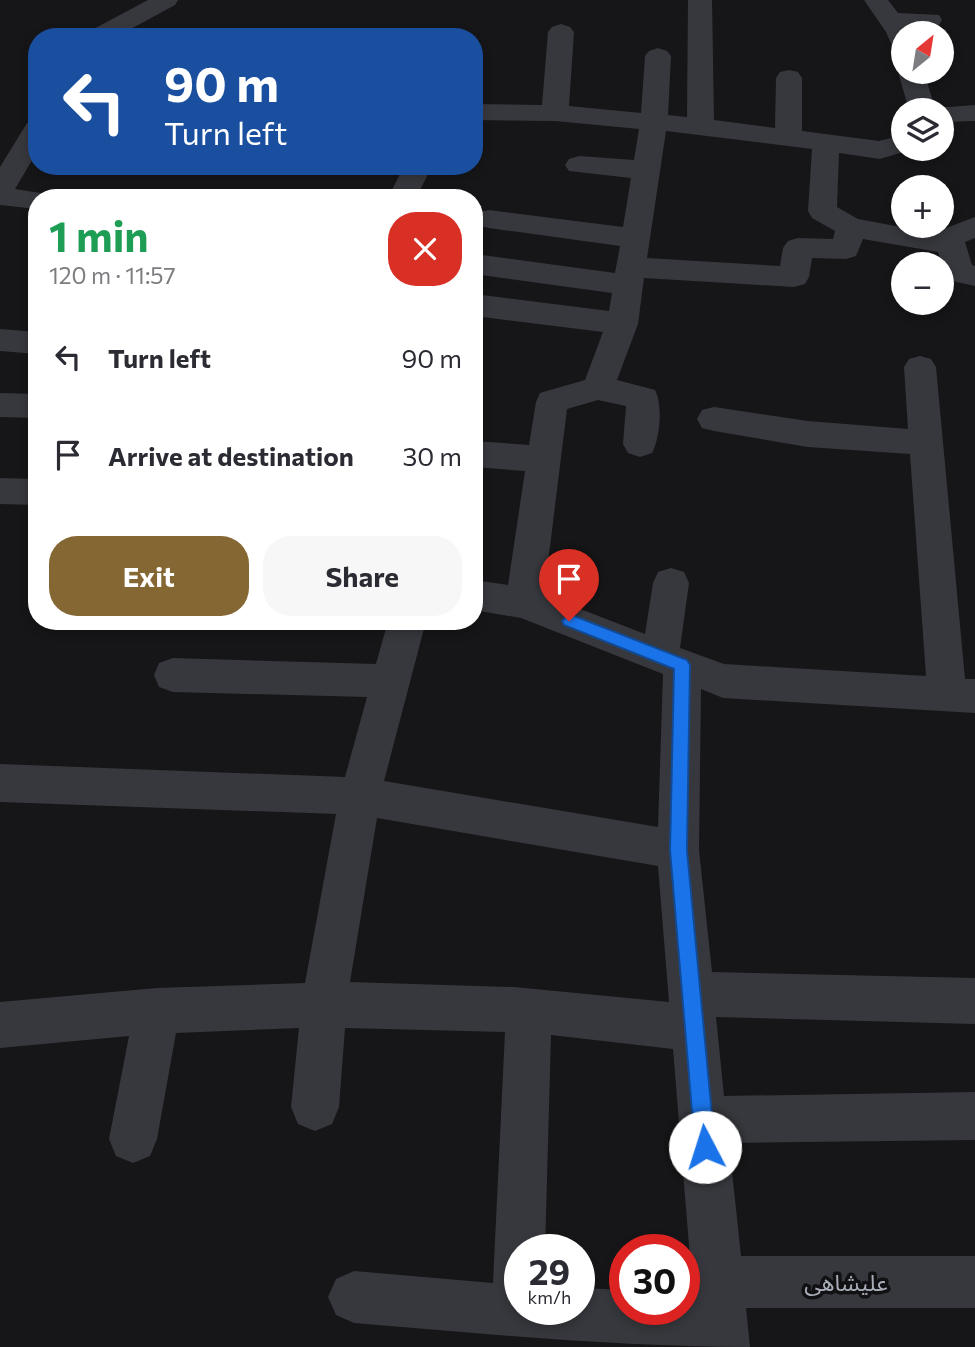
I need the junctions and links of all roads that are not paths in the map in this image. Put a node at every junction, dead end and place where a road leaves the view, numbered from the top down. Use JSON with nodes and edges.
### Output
{"nodes":[{"id":1,"x":166,"y":0,"type":"edge"},
{"id":2,"x":700,"y":0,"type":"edge"},
{"id":3,"x":883,"y":10,"type":"edge"},
{"id":4,"x":930,"y":20,"type":"dead end"},
{"id":5,"x":114,"y":28,"type":"edge"},
{"id":6,"x":561,"y":32,"type":"dead end"},
{"id":7,"x":658,"y":56,"type":"dead end"},
{"id":8,"x":789,"y":78,"type":"dead end"},
{"id":9,"x":483,"y":112,"type":"edge"},
{"id":10,"x":555,"y":113,"type":"junction"},
{"id":11,"x":975,"y":113,"type":"edge"},
{"id":12,"x":954,"y":114,"type":"edge"},
{"id":13,"x":654,"y":122,"type":"junction"},
{"id":14,"x":701,"y":126,"type":"junction"},
{"id":15,"x":788,"y":138,"type":"junction"},
{"id":16,"x":826,"y":143,"type":"junction"},
{"id":17,"x":28,"y":144,"type":"edge"},
{"id":18,"x":891,"y":147,"type":"edge"},
{"id":19,"x":579,"y":165,"type":"dead end"},
{"id":20,"x":647,"y":170,"type":"junction"},
{"id":21,"x":0,"y":190,"type":"edge"},
{"id":22,"x":0,"y":196,"type":"edge"},
{"id":23,"x":28,"y":199,"type":"edge"},
{"id":24,"x":489,"y":219,"type":"dead end"},
{"id":25,"x":850,"y":227,"type":"junction"},
{"id":26,"x":962,"y":232,"type":"edge"},
{"id":27,"x":632,"y":263,"type":"junction"},
{"id":28,"x":483,"y":264,"type":"edge"},
{"id":29,"x":975,"y":276,"type":"edge"},
{"id":30,"x":483,"y":306,"type":"edge"},
{"id":31,"x":622,"y":324,"type":"junction"},
{"id":32,"x":0,"y":340,"type":"edge"},
{"id":33,"x":28,"y":342,"type":"edge"},
{"id":34,"x":920,"y":367,"type":"dead end"},
{"id":35,"x":598,"y":388,"type":"junction"},
{"id":36,"x":0,"y":405,"type":"edge"},
{"id":37,"x":28,"y":406,"type":"edge"},
{"id":38,"x":714,"y":419,"type":"dead end"},
{"id":39,"x":926,"y":443,"type":"junction"},
{"id":40,"x":640,"y":444,"type":"dead end"},
{"id":41,"x":483,"y":455,"type":"edge"},
{"id":42,"x":544,"y":459,"type":"junction"},
{"id":43,"x":0,"y":491,"type":"edge"},
{"id":44,"x":28,"y":492,"type":"edge"},
{"id":45,"x":671,"y":583,"type":"dead end"},
{"id":46,"x":483,"y":596,"type":"edge"},
{"id":47,"x":524,"y":603,"type":"junction"},
{"id":48,"x":405,"y":630,"type":"edge"},
{"id":49,"x":671,"y":661,"type":"junction"},
{"id":50,"x":173,"y":674,"type":"dead end"},
{"id":51,"x":391,"y":681,"type":"junction"},
{"id":52,"x":961,"y":696,"type":"edge"},
{"id":53,"x":0,"y":783,"type":"edge"},
{"id":54,"x":360,"y":796,"type":"junction"},
{"id":55,"x":678,"y":850,"type":"junction"},
{"id":56,"x":975,"y":1001,"type":"edge"},
{"id":57,"x":324,"y":1004,"type":"junction"},
{"id":58,"x":156,"y":1011,"type":"junction"},
{"id":59,"x":693,"y":1011,"type":"junction"},
{"id":60,"x":529,"y":1012,"type":"junction"},
{"id":61,"x":0,"y":1026,"type":"edge"},
{"id":62,"x":315,"y":1107,"type":"dead end"},
{"id":63,"x":975,"y":1116,"type":"edge"},
{"id":64,"x":702,"y":1119,"type":"junction"},
{"id":65,"x":133,"y":1139,"type":"dead end"},
{"id":66,"x":520,"y":1234,"type":"edge"},
{"id":67,"x":975,"y":1282,"type":"edge"},
{"id":68,"x":354,"y":1297,"type":"dead end"},
{"id":69,"x":504,"y":1310,"type":"edge"},
{"id":70,"x":595,"y":1313,"type":"edge"},
{"id":71,"x":721,"y":1317,"type":"edge"}],
"edges":[{"from":1,"to":5,"type":"street"},
{"from":2,"to":14,"type":"street"},
{"from":3,"to":4,"type":"street"},
{"from":6,"to":10,"type":"street"},
{"from":7,"to":13,"type":"street"},
{"from":8,"to":15,"type":"street"},
{"from":9,"to":10,"type":"street"},
{"from":10,"to":13,"type":"street"},
{"from":11,"to":12,"type":"street"},
{"from":13,"to":14,"type":"street"},
{"from":13,"to":20,"type":"street"},
{"from":14,"to":15,"type":"street"},
{"from":15,"to":16,"type":"street"},
{"from":16,"to":18,"type":"street"},
{"from":16,"to":25,"type":"street"},
{"from":17,"to":21,"type":"street"},
{"from":19,"to":20,"type":"street"},
{"from":20,"to":27,"type":"street"},
{"from":22,"to":23,"type":"street"},
{"from":24,"to":27,"type":"street"},
{"from":25,"to":26,"type":"street"},
{"from":25,"to":27,"type":"street"},
{"from":26,"to":29,"type":"street"},
{"from":27,"to":28,"type":"street"},
{"from":27,"to":31,"type":"street"},
{"from":30,"to":31,"type":"street"},
{"from":31,"to":35,"type":"street"},
{"from":32,"to":33,"type":"street"},
{"from":34,"to":39,"type":"street"},
{"from":35,"to":40,"type":"street"},
{"from":35,"to":42,"type":"street"},
{"from":36,"to":37,"type":"street"},
{"from":38,"to":39,"type":"street"},
{"from":39,"to":52,"type":"street"},
{"from":41,"to":42,"type":"street"},
{"from":42,"to":47,"type":"street"},
{"from":43,"to":44,"type":"street"},
{"from":45,"to":49,"type":"street"},
{"from":46,"to":47,"type":"street"},
{"from":47,"to":49,"type":"street"},
{"from":48,"to":51,"type":"street"},
{"from":49,"to":52,"type":"street"},
{"from":49,"to":55,"type":"street"},
{"from":50,"to":51,"type":"street"},
{"from":51,"to":54,"type":"street"},
{"from":53,"to":54,"type":"street"},
{"from":54,"to":55,"type":"street"},
{"from":54,"to":57,"type":"street"},
{"from":55,"to":59,"type":"street"},
{"from":56,"to":59,"type":"street"},
{"from":57,"to":58,"type":"street"},
{"from":57,"to":60,"type":"street"},
{"from":57,"to":62,"type":"street"},
{"from":58,"to":61,"type":"street"},
{"from":58,"to":65,"type":"street"},
{"from":59,"to":60,"type":"street"},
{"from":59,"to":64,"type":"street"},
{"from":60,"to":66,"type":"street"},
{"from":63,"to":64,"type":"street"},
{"from":64,"to":71,"type":"street"},
{"from":67,"to":71,"type":"street","name":"علیشاهی"},
{"from":68,"to":69,"type":"street","name":"علیشاهی"},
{"from":70,"to":71,"type":"street","name":"علیشاهی"}]}
